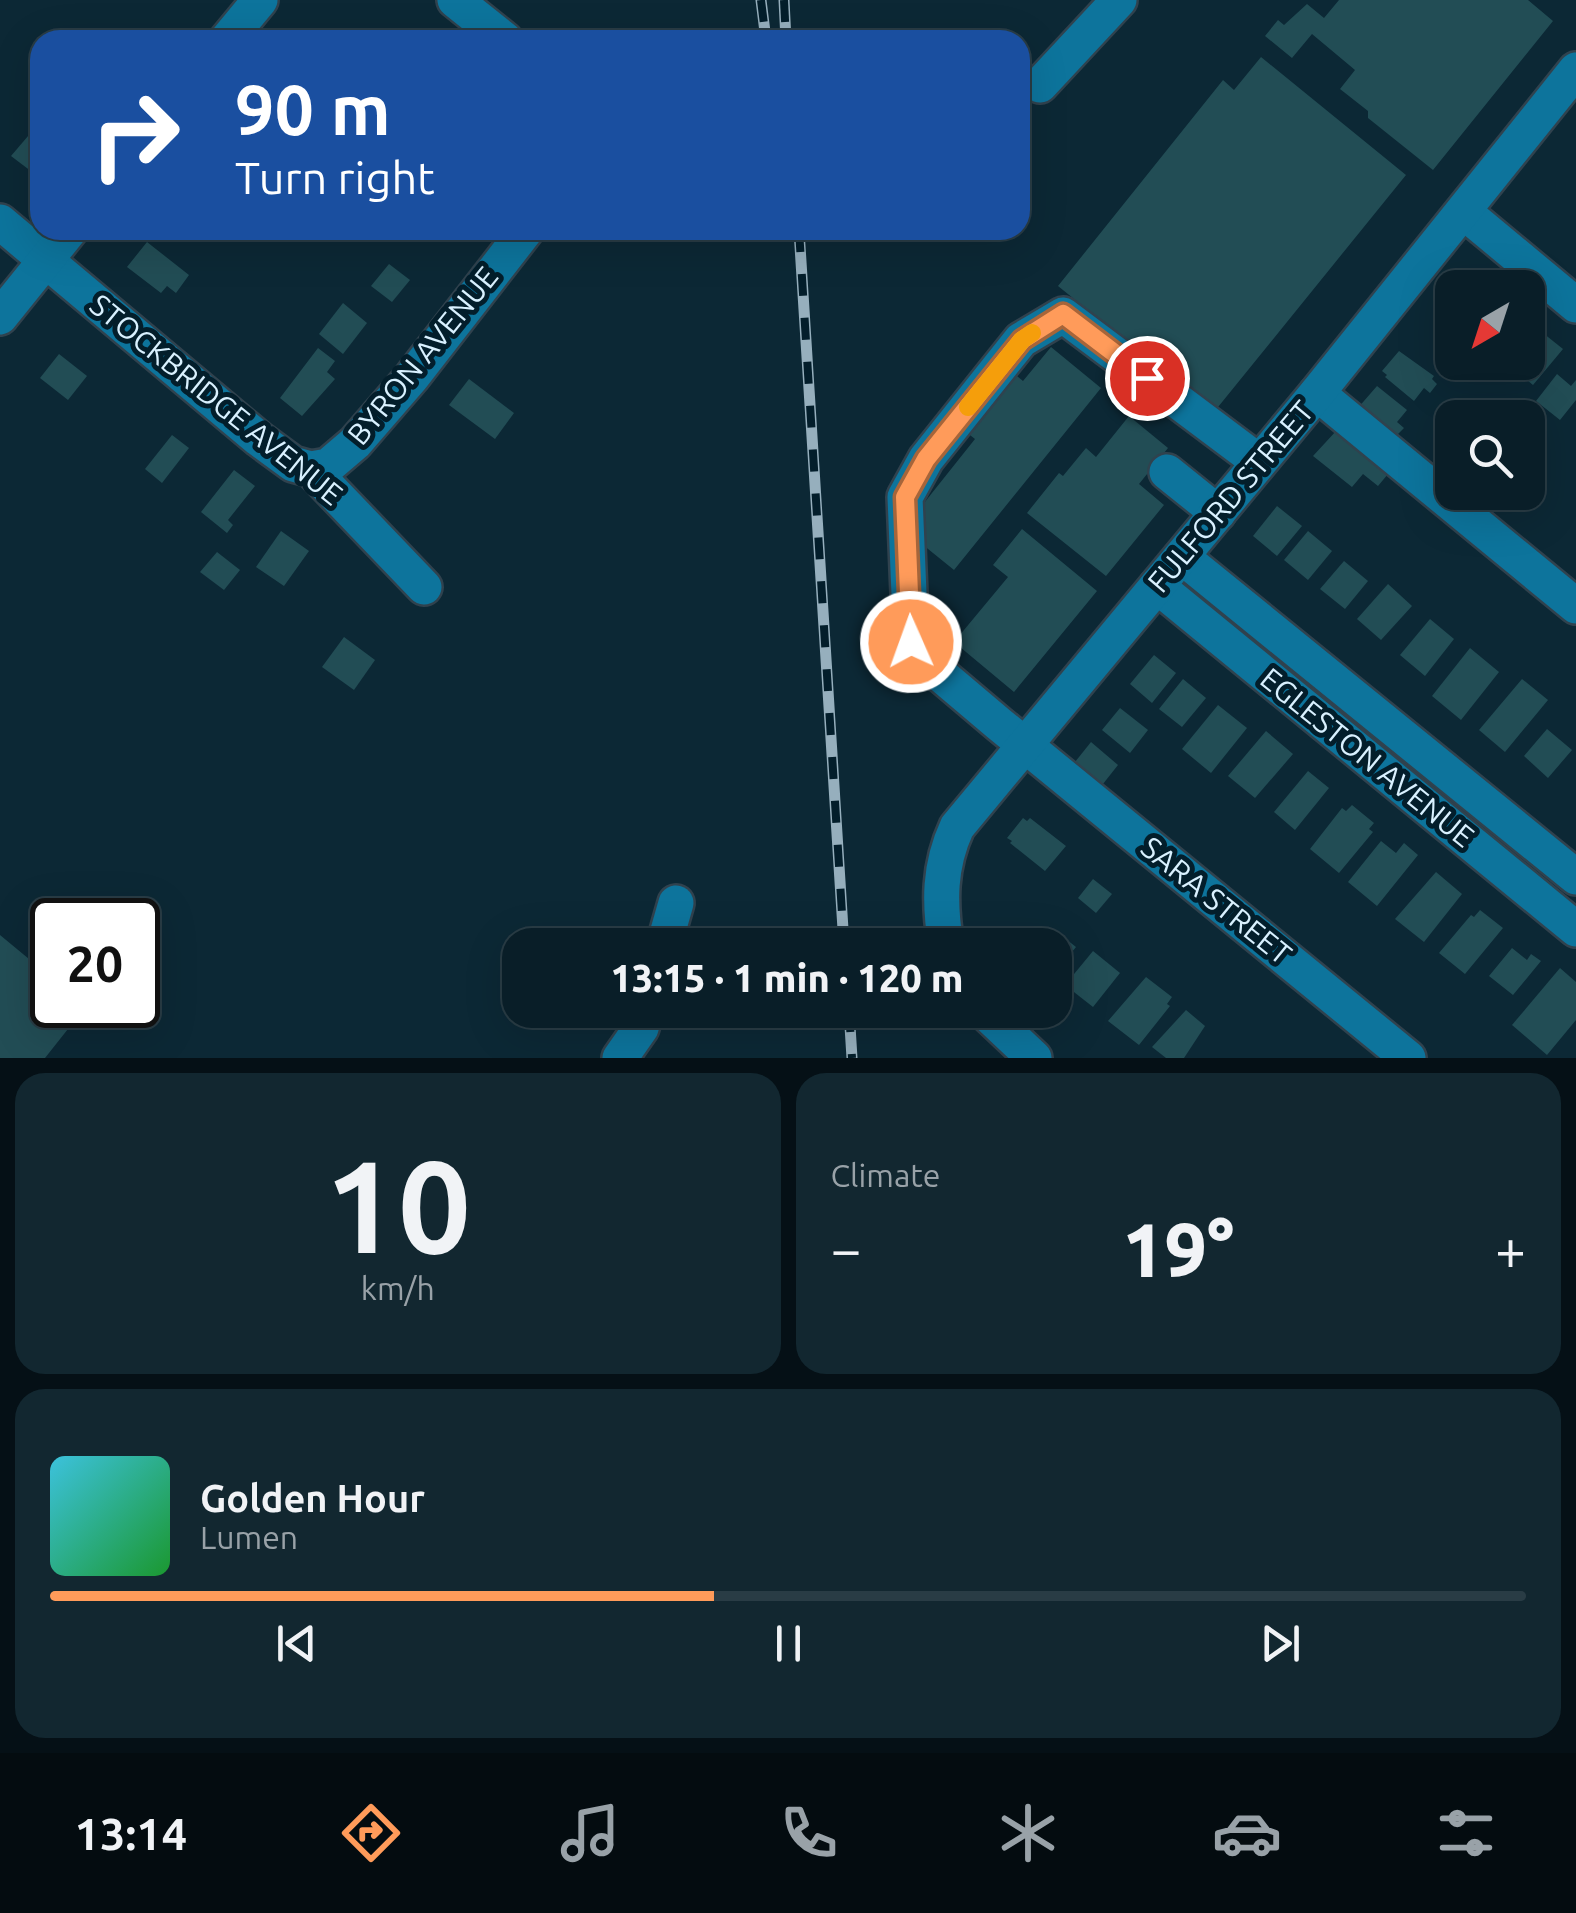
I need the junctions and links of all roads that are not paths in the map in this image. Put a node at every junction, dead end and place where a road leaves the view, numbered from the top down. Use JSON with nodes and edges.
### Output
{"nodes":[{"id":1,"x":260,"y":0,"type":"edge"},
{"id":2,"x":455,"y":0,"type":"edge"},
{"id":3,"x":1118,"y":0,"type":"edge"},
{"id":4,"x":235,"y":30,"type":"edge"},
{"id":5,"x":492,"y":30,"type":"edge"},
{"id":6,"x":1576,"y":70,"type":"edge"},
{"id":7,"x":1040,"y":85,"type":"dead end"},
{"id":8,"x":1464,"y":212,"type":"junction"},
{"id":9,"x":0,"y":222,"type":"edge"},
{"id":10,"x":62,"y":240,"type":"edge"},
{"id":11,"x":518,"y":240,"type":"edge"},
{"id":12,"x":46,"y":259,"type":"junction"},
{"id":13,"x":1576,"y":305,"type":"edge"},
{"id":14,"x":0,"y":317,"type":"edge"},
{"id":15,"x":1317,"y":394,"type":"junction"},
{"id":16,"x":1258,"y":462,"type":"junction"},
{"id":17,"x":311,"y":469,"type":"junction"},
{"id":18,"x":1167,"y":472,"type":"dead end"},
{"id":19,"x":1218,"y":513,"type":"junction"},
{"id":20,"x":1182,"y":557,"type":"junction"},
{"id":21,"x":1158,"y":586,"type":"junction"},
{"id":22,"x":424,"y":587,"type":"dead end"},
{"id":23,"x":1576,"y":606,"type":"edge"},
{"id":24,"x":1025,"y":745,"type":"junction"},
{"id":25,"x":1499,"y":814,"type":"junction"},
{"id":26,"x":1474,"y":845,"type":"junction"},
{"id":27,"x":1576,"y":877,"type":"edge"},
{"id":28,"x":676,"y":903,"type":"dead end"},
{"id":29,"x":669,"y":928,"type":"edge"},
{"id":30,"x":945,"y":928,"type":"edge"},
{"id":31,"x":1576,"y":929,"type":"edge"},
{"id":32,"x":641,"y":1028,"type":"edge"},
{"id":33,"x":1002,"y":1028,"type":"edge"},
{"id":34,"x":620,"y":1058,"type":"edge"},
{"id":35,"x":1034,"y":1058,"type":"edge"},
{"id":36,"x":1408,"y":1058,"type":"edge"}],
"edges":[{"from":1,"to":4,"type":"street"},
{"from":2,"to":5,"type":"street"},
{"from":3,"to":7,"type":"street"},
{"from":6,"to":8,"type":"street","name":"FULFORD STREET"},
{"from":8,"to":13,"type":"street"},
{"from":8,"to":15,"type":"street","name":"FULFORD STREET"},
{"from":9,"to":12,"type":"street","name":"STOCKBRIDGE AVENUE"},
{"from":10,"to":12,"type":"street"},
{"from":11,"to":17,"type":"street","name":"BYRON AVENUE"},
{"from":12,"to":14,"type":"street"},
{"from":12,"to":17,"type":"street","name":"STOCKBRIDGE AVENUE"},
{"from":15,"to":16,"type":"street","name":"FULFORD STREET"},
{"from":15,"to":23,"type":"street"},
{"from":16,"to":19,"type":"street","name":"FULFORD STREET"},
{"from":16,"to":24,"type":"street","name":"SARA STREET"},
{"from":17,"to":22,"type":"street","name":"STOCKBRIDGE AVENUE"},
{"from":18,"to":19,"type":"street"},
{"from":19,"to":20,"type":"street","name":"FULFORD STREET"},
{"from":20,"to":21,"type":"street","name":"FULFORD STREET"},
{"from":20,"to":25,"type":"street","name":"EGLESTON AVENUE"},
{"from":21,"to":24,"type":"street","name":"FULFORD STREET"},
{"from":21,"to":26,"type":"street","name":"EGLESTON AVENUE"},
{"from":24,"to":30,"type":"street","name":"FULFORD STREET"},
{"from":24,"to":36,"type":"street","name":"SARA STREET"},
{"from":25,"to":26,"type":"street"},
{"from":25,"to":27,"type":"street","name":"EGLESTON AVENUE"},
{"from":26,"to":31,"type":"street","name":"EGLESTON AVENUE"},
{"from":28,"to":29,"type":"street"},
{"from":32,"to":34,"type":"street"},
{"from":33,"to":35,"type":"street"}]}
